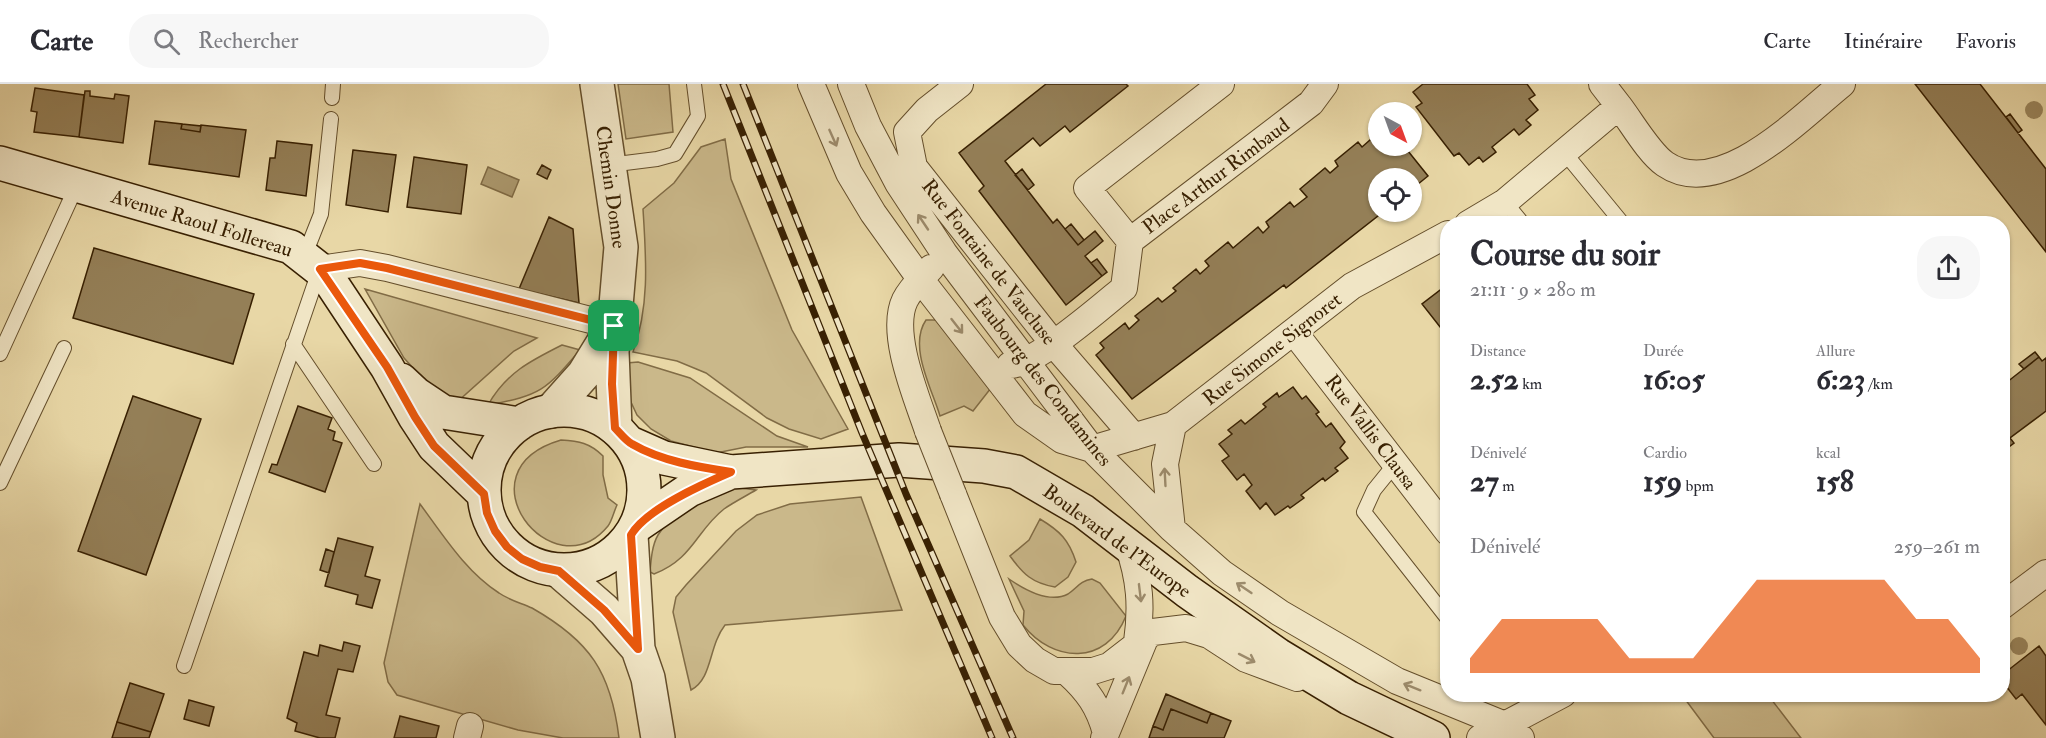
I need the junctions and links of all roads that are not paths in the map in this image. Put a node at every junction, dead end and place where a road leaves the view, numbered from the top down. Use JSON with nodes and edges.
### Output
{"nodes":[{"id":1,"x":333,"y":84,"type":"edge"},
{"id":2,"x":597,"y":84,"type":"edge"},
{"id":3,"x":694,"y":84,"type":"edge"},
{"id":4,"x":811,"y":84,"type":"edge"},
{"id":5,"x":851,"y":84,"type":"edge"},
{"id":6,"x":960,"y":84,"type":"edge"},
{"id":7,"x":1221,"y":84,"type":"edge"},
{"id":8,"x":1325,"y":84,"type":"edge"},
{"id":9,"x":1602,"y":84,"type":"edge"},
{"id":10,"x":1842,"y":84,"type":"edge"},
{"id":11,"x":332,"y":99,"type":"dead end"},
{"id":12,"x":1619,"y":106,"type":"junction"},
{"id":13,"x":331,"y":119,"type":"dead end"},
{"id":14,"x":1564,"y":152,"type":"junction"},
{"id":15,"x":0,"y":163,"type":"edge"},
{"id":16,"x":609,"y":165,"type":"junction"},
{"id":17,"x":77,"y":185,"type":"junction"},
{"id":18,"x":1505,"y":202,"type":"junction"},
{"id":19,"x":1481,"y":216,"type":"edge"},
{"id":20,"x":1516,"y":216,"type":"edge"},
{"id":21,"x":1616,"y":216,"type":"edge"},
{"id":22,"x":1440,"y":238,"type":"edge"},
{"id":23,"x":1130,"y":241,"type":"junction"},
{"id":24,"x":944,"y":253,"type":"junction"},
{"id":25,"x":312,"y":263,"type":"junction"},
{"id":26,"x":921,"y":280,"type":"junction"},
{"id":27,"x":614,"y":326,"type":"junction"},
{"id":28,"x":1294,"y":332,"type":"junction"},
{"id":29,"x":293,"y":344,"type":"junction"},
{"id":30,"x":1053,"y":344,"type":"junction"},
{"id":31,"x":64,"y":348,"type":"dead end"},
{"id":32,"x":0,"y":354,"type":"edge"},
{"id":33,"x":983,"y":360,"type":"junction"},
{"id":34,"x":1026,"y":361,"type":"junction"},
{"id":35,"x":387,"y":367,"type":"junction"},
{"id":36,"x":551,"y":411,"type":"junction"},
{"id":37,"x":519,"y":424,"type":"junction"},
{"id":38,"x":1173,"y":426,"type":"junction"},
{"id":39,"x":622,"y":436,"type":"junction"},
{"id":40,"x":1134,"y":437,"type":"junction"},
{"id":41,"x":1092,"y":449,"type":"junction"},
{"id":42,"x":374,"y":464,"type":"dead end"},
{"id":43,"x":1395,"y":464,"type":"junction"},
{"id":44,"x":731,"y":472,"type":"junction"},
{"id":45,"x":0,"y":483,"type":"edge"},
{"id":46,"x":484,"y":494,"type":"junction"},
{"id":47,"x":1440,"y":522,"type":"edge"},
{"id":48,"x":1172,"y":529,"type":"junction"},
{"id":49,"x":634,"y":530,"type":"junction"},
{"id":50,"x":1128,"y":545,"type":"junction"},
{"id":51,"x":559,"y":571,"type":"junction"},
{"id":52,"x":2046,"y":573,"type":"edge"},
{"id":53,"x":2010,"y":600,"type":"edge"},
{"id":54,"x":1440,"y":609,"type":"edge"},
{"id":55,"x":1141,"y":640,"type":"junction"},
{"id":56,"x":638,"y":649,"type":"junction"},
{"id":57,"x":184,"y":666,"type":"dead end"},
{"id":58,"x":1068,"y":673,"type":"junction"},
{"id":59,"x":1323,"y":683,"type":"junction"},
{"id":60,"x":1440,"y":700,"type":"edge"},
{"id":61,"x":1446,"y":702,"type":"edge"},
{"id":62,"x":1548,"y":702,"type":"edge"},
{"id":63,"x":1513,"y":731,"type":"edge"},
{"id":64,"x":1105,"y":735,"type":"edge"},
{"id":65,"x":658,"y":738,"type":"edge"},
{"id":66,"x":1433,"y":738,"type":"edge"},
{"id":67,"x":1480,"y":738,"type":"edge"}],
"edges":[{"from":1,"to":11,"type":"lane"},
{"from":2,"to":16,"type":"main road","name":"Chemin Donne"},
{"from":3,"to":16,"type":"lane"},
{"from":4,"to":26,"type":"street","one_way":true},
{"from":24,"to":5,"type":"street","name":"Faubourg des Condamines","one_way":true},
{"from":6,"to":30,"type":"street","name":"Rue Fontaine de Vaucluse"},
{"from":7,"to":23,"type":"street","name":"Place Arthur Rimbaud"},
{"from":8,"to":23,"type":"street","name":"Place Arthur Rimbaud"},
{"from":9,"to":12,"type":"street"},
{"from":10,"to":12,"type":"street"},
{"from":12,"to":14,"type":"street"},
{"from":13,"to":25,"type":"lane"},
{"from":14,"to":18,"type":"street"},
{"from":14,"to":21,"type":"lane"},
{"from":15,"to":17,"type":"main road","name":"Avenue Raoul Follereau"},
{"from":16,"to":27,"type":"main road","name":"Chemin Donne"},
{"from":17,"to":25,"type":"main road","name":"Avenue Raoul Follereau"},
{"from":17,"to":32,"type":"lane"},
{"from":18,"to":19,"type":"street"},
{"from":18,"to":20,"type":"lane"},
{"from":22,"to":28,"type":"street","name":"Rue Simone Signoret"},
{"from":23,"to":30,"type":"street","name":"Place Arthur Rimbaud"},
{"from":24,"to":26,"type":"street"},
{"from":24,"to":34,"type":"street","name":"Faubourg des Condamines"},
{"from":25,"to":27,"type":"street"},
{"from":25,"to":29,"type":"lane"},
{"from":25,"to":35,"type":"main road","name":"Avenue Raoul Follereau"},
{"from":26,"to":33,"type":"street","one_way":true},
{"from":26,"to":58,"type":"street","bridge":true},
{"from":27,"to":36,"type":"main road","name":"Chemin Donne"},
{"from":27,"to":39,"type":"main road","name":"Chemin Donne"},
{"from":28,"to":38,"type":"street","name":"Rue Simone Signoret"},
{"from":28,"to":43,"type":"street","name":"Rue Vallis Clausa"},
{"from":29,"to":42,"type":"lane"},
{"from":29,"to":57,"type":"lane"},
{"from":30,"to":34,"type":"street","name":"Place Arthur Rimbaud"},
{"from":30,"to":40,"type":"street","name":"Rue Fontaine de Vaucluse"},
{"from":31,"to":45,"type":"lane"},
{"from":33,"to":34,"type":"street"},
{"from":33,"to":41,"type":"street"},
{"from":34,"to":41,"type":"street","name":"Faubourg des Condamines"},
{"from":35,"to":37,"type":"main road","name":"Avenue Raoul Follereau"},
{"from":35,"to":46,"type":"main road","name":"Avenue Raoul Follereau"},
{"from":36,"to":37,"type":"main road"},
{"from":36,"to":39,"type":"main road"},
{"from":37,"to":46,"type":"main road"},
{"from":38,"to":40,"type":"street","name":"Rue Simone Signoret"},
{"from":48,"to":38,"type":"street","one_way":true},
{"from":39,"to":44,"type":"main road","name":"Boulevard de l'Europe"},
{"from":39,"to":49,"type":"main road"},
{"from":40,"to":41,"type":"street","name":"Rue Simone Signoret"},
{"from":41,"to":48,"type":"street","name":"Faubourg des Condamines"},
{"from":43,"to":47,"type":"street","name":"Rue Vallis Clausa"},
{"from":43,"to":54,"type":"lane"},
{"from":44,"to":49,"type":"main road","name":"Boulevard de l'Europe"},
{"from":44,"to":50,"type":"main road","name":"Boulevard de l'Europe"},
{"from":46,"to":51,"type":"main road"},
{"from":60,"to":48,"type":"street","name":"Faubourg des Condamines","one_way":true},
{"from":49,"to":51,"type":"main road"},
{"from":49,"to":56,"type":"main road"},
{"from":50,"to":55,"type":"street","one_way":true},
{"from":50,"to":59,"type":"main road","name":"Boulevard de l'Europe"},
{"from":51,"to":56,"type":"main road"},
{"from":52,"to":53,"type":"street"},
{"from":55,"to":58,"type":"street"},
{"from":55,"to":59,"type":"street","one_way":true},
{"from":64,"to":55,"type":"street","one_way":true},
{"from":56,"to":65,"type":"main road"},
{"from":58,"to":64,"type":"street"},
{"from":59,"to":66,"type":"main road","name":"Boulevard de l'Europe"},
{"from":63,"to":61,"type":"street","name":"Faubourg des Condamines","one_way":true},
{"from":62,"to":63,"type":"street"},
{"from":63,"to":67,"type":"street"}]}
